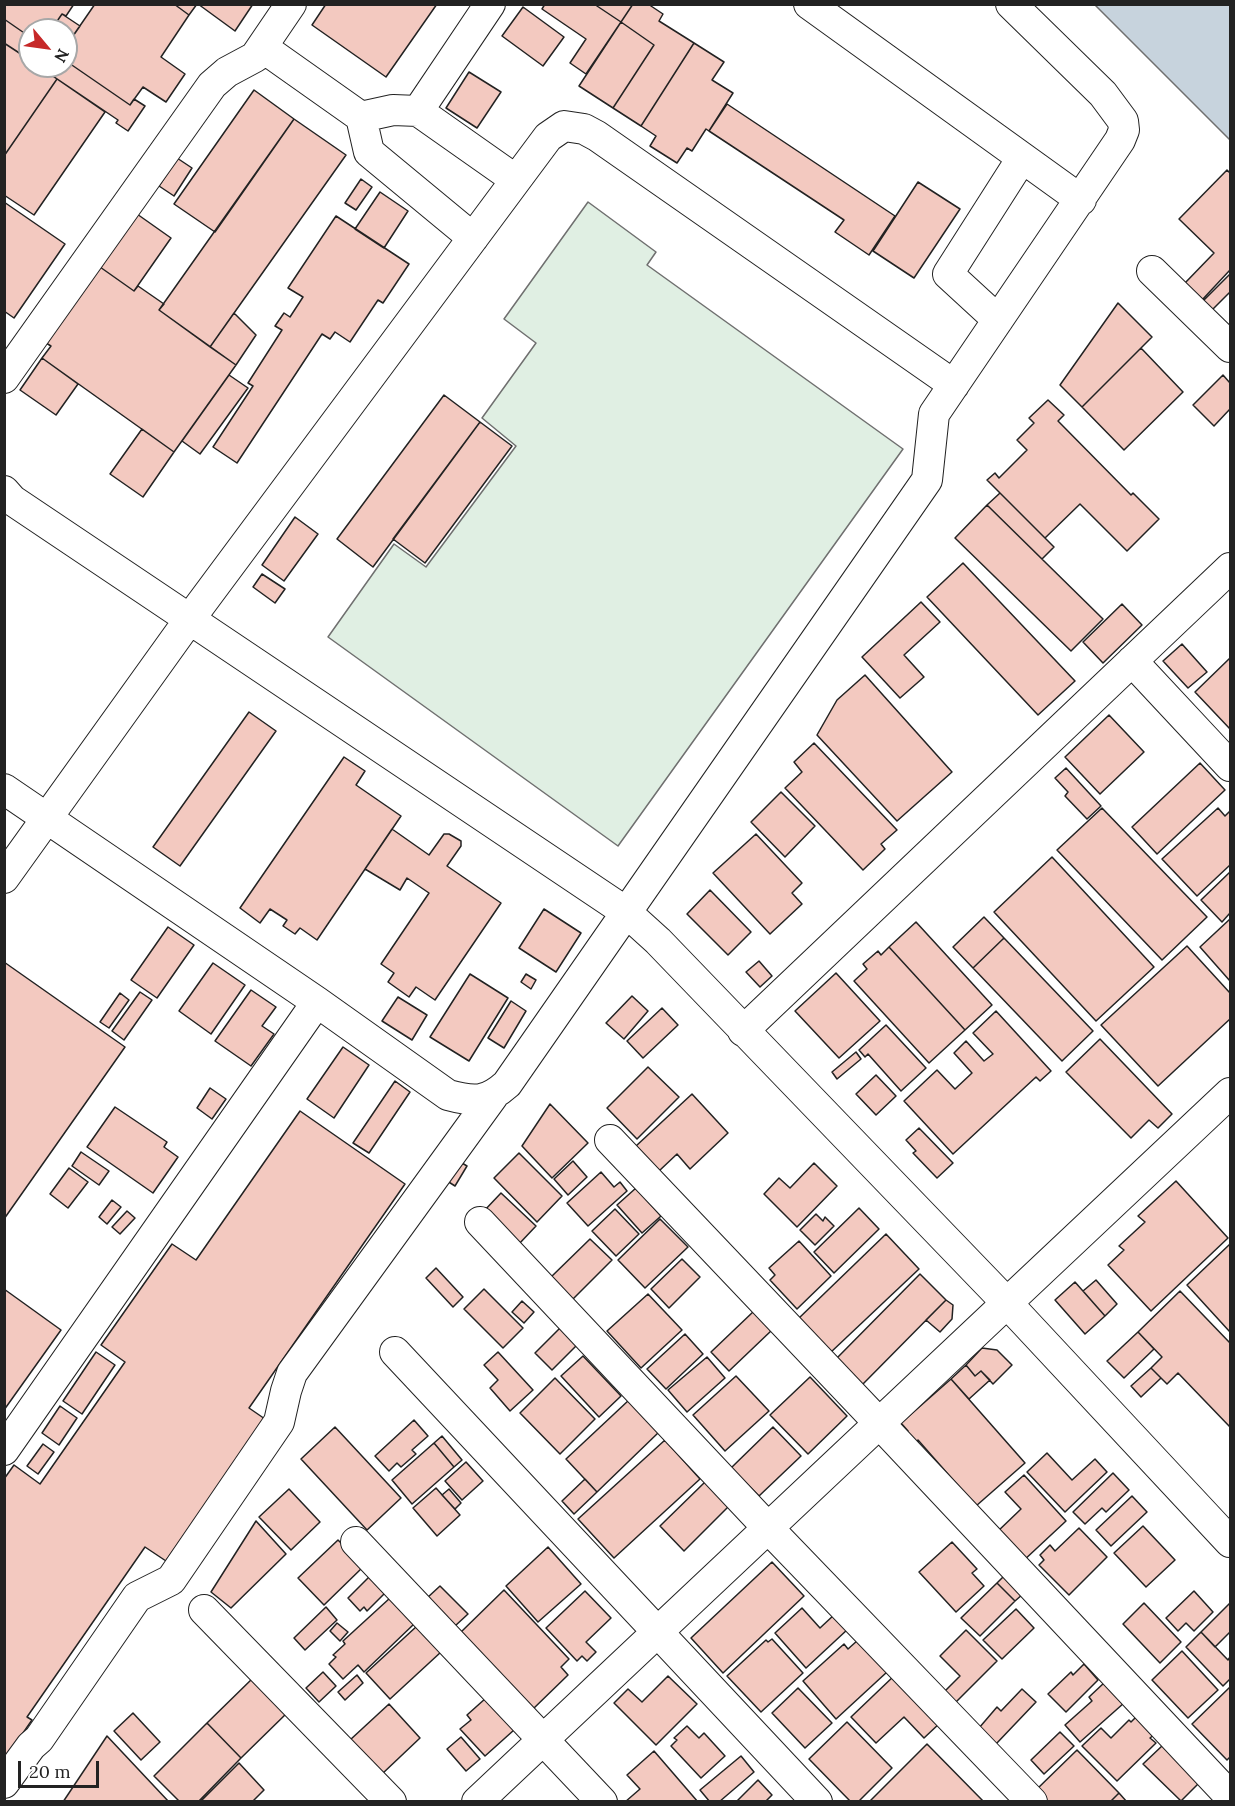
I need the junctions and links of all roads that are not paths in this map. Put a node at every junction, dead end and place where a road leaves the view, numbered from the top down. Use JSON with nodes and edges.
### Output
{"nodes":[{"id":1,"x":291,"y":4,"type":"edge"},
{"id":2,"x":490,"y":4,"type":"edge"},
{"id":3,"x":809,"y":4,"type":"edge"},
{"id":4,"x":1011,"y":4,"type":"edge"},
{"id":5,"x":262,"y":47,"type":"junction"},
{"id":6,"x":418,"y":111,"type":"junction"},
{"id":7,"x":361,"y":117,"type":"junction"},
{"id":8,"x":1022,"y":158,"type":"junction"},
{"id":9,"x":516,"y":180,"type":"junction"},
{"id":10,"x":1081,"y":200,"type":"junction"},
{"id":11,"x":473,"y":238,"type":"junction"},
{"id":12,"x":1152,"y":271,"type":"dead end"},
{"id":13,"x":998,"y":320,"type":"junction"},
{"id":14,"x":1230,"y":347,"type":"edge"},
{"id":15,"x":8,"y":365,"type":"edge"},
{"id":16,"x":954,"y":386,"type":"junction"},
{"id":17,"x":7,"y":500,"type":"edge"},
{"id":18,"x":1230,"y":568,"type":"edge"},
{"id":19,"x":189,"y":620,"type":"junction"},
{"id":20,"x":1132,"y":661,"type":"junction"},
{"id":21,"x":1230,"y":766,"type":"edge"},
{"id":22,"x":4,"y":789,"type":"edge"},
{"id":23,"x":48,"y":817,"type":"junction"},
{"id":24,"x":4,"y":878,"type":"edge"},
{"id":25,"x":626,"y":912,"type":"junction"},
{"id":26,"x":317,"y":1002,"type":"junction"},
{"id":27,"x":743,"y":1031,"type":"junction"},
{"id":28,"x":1230,"y":1093,"type":"edge"},
{"id":29,"x":493,"y":1096,"type":"junction"},
{"id":30,"x":610,"y":1140,"type":"dead end"},
{"id":31,"x":480,"y":1222,"type":"dead end"},
{"id":32,"x":1007,"y":1303,"type":"junction"},
{"id":33,"x":395,"y":1352,"type":"dead end"},
{"id":34,"x":879,"y":1423,"type":"junction"},
{"id":35,"x":4,"y":1450,"type":"edge"},
{"id":36,"x":768,"y":1528,"type":"junction"},
{"id":37,"x":356,"y":1542,"type":"dead end"},
{"id":38,"x":1230,"y":1542,"type":"edge"},
{"id":39,"x":204,"y":1610,"type":"dead end"},
{"id":40,"x":657,"y":1632,"type":"junction"},
{"id":41,"x":543,"y":1739,"type":"junction"},
{"id":42,"x":4,"y":1783,"type":"edge"},
{"id":43,"x":1222,"y":1792,"type":"edge"},
{"id":44,"x":392,"y":1802,"type":"edge"},
{"id":45,"x":477,"y":1802,"type":"edge"},
{"id":46,"x":602,"y":1802,"type":"edge"},
{"id":47,"x":817,"y":1802,"type":"edge"},
{"id":48,"x":1032,"y":1802,"type":"edge"}],
"edges":[{"from":1,"to":5,"type":"street"},
{"from":2,"to":6,"type":"street"},
{"from":3,"to":8,"type":"street"},
{"from":4,"to":10,"type":"street"},
{"from":5,"to":7,"type":"street"},
{"from":5,"to":15,"type":"street"},
{"from":6,"to":7,"type":"street"},
{"from":6,"to":9,"type":"street"},
{"from":7,"to":11,"type":"street"},
{"from":8,"to":10,"type":"street"},
{"from":8,"to":13,"type":"street"},
{"from":9,"to":11,"type":"street"},
{"from":9,"to":16,"type":"street"},
{"from":10,"to":13,"type":"street"},
{"from":11,"to":19,"type":"street"},
{"from":12,"to":14,"type":"street"},
{"from":13,"to":16,"type":"street"},
{"from":16,"to":25,"type":"street"},
{"from":17,"to":19,"type":"street"},
{"from":18,"to":20,"type":"street"},
{"from":19,"to":23,"type":"street"},
{"from":19,"to":25,"type":"street"},
{"from":20,"to":21,"type":"street"},
{"from":20,"to":27,"type":"street"},
{"from":22,"to":23,"type":"street"},
{"from":23,"to":24,"type":"street"},
{"from":23,"to":26,"type":"street"},
{"from":25,"to":27,"type":"street"},
{"from":25,"to":29,"type":"street"},
{"from":26,"to":29,"type":"street"},
{"from":26,"to":35,"type":"street"},
{"from":27,"to":32,"type":"street"},
{"from":28,"to":32,"type":"street"},
{"from":29,"to":42,"type":"street"},
{"from":30,"to":34,"type":"street"},
{"from":31,"to":36,"type":"street"},
{"from":32,"to":34,"type":"street"},
{"from":32,"to":38,"type":"street"},
{"from":33,"to":40,"type":"street"},
{"from":34,"to":36,"type":"street"},
{"from":34,"to":43,"type":"street"},
{"from":36,"to":40,"type":"street"},
{"from":36,"to":48,"type":"street"},
{"from":37,"to":41,"type":"street"},
{"from":39,"to":44,"type":"street"},
{"from":40,"to":41,"type":"street"},
{"from":40,"to":47,"type":"street"},
{"from":41,"to":45,"type":"street"},
{"from":41,"to":46,"type":"street"}]}
